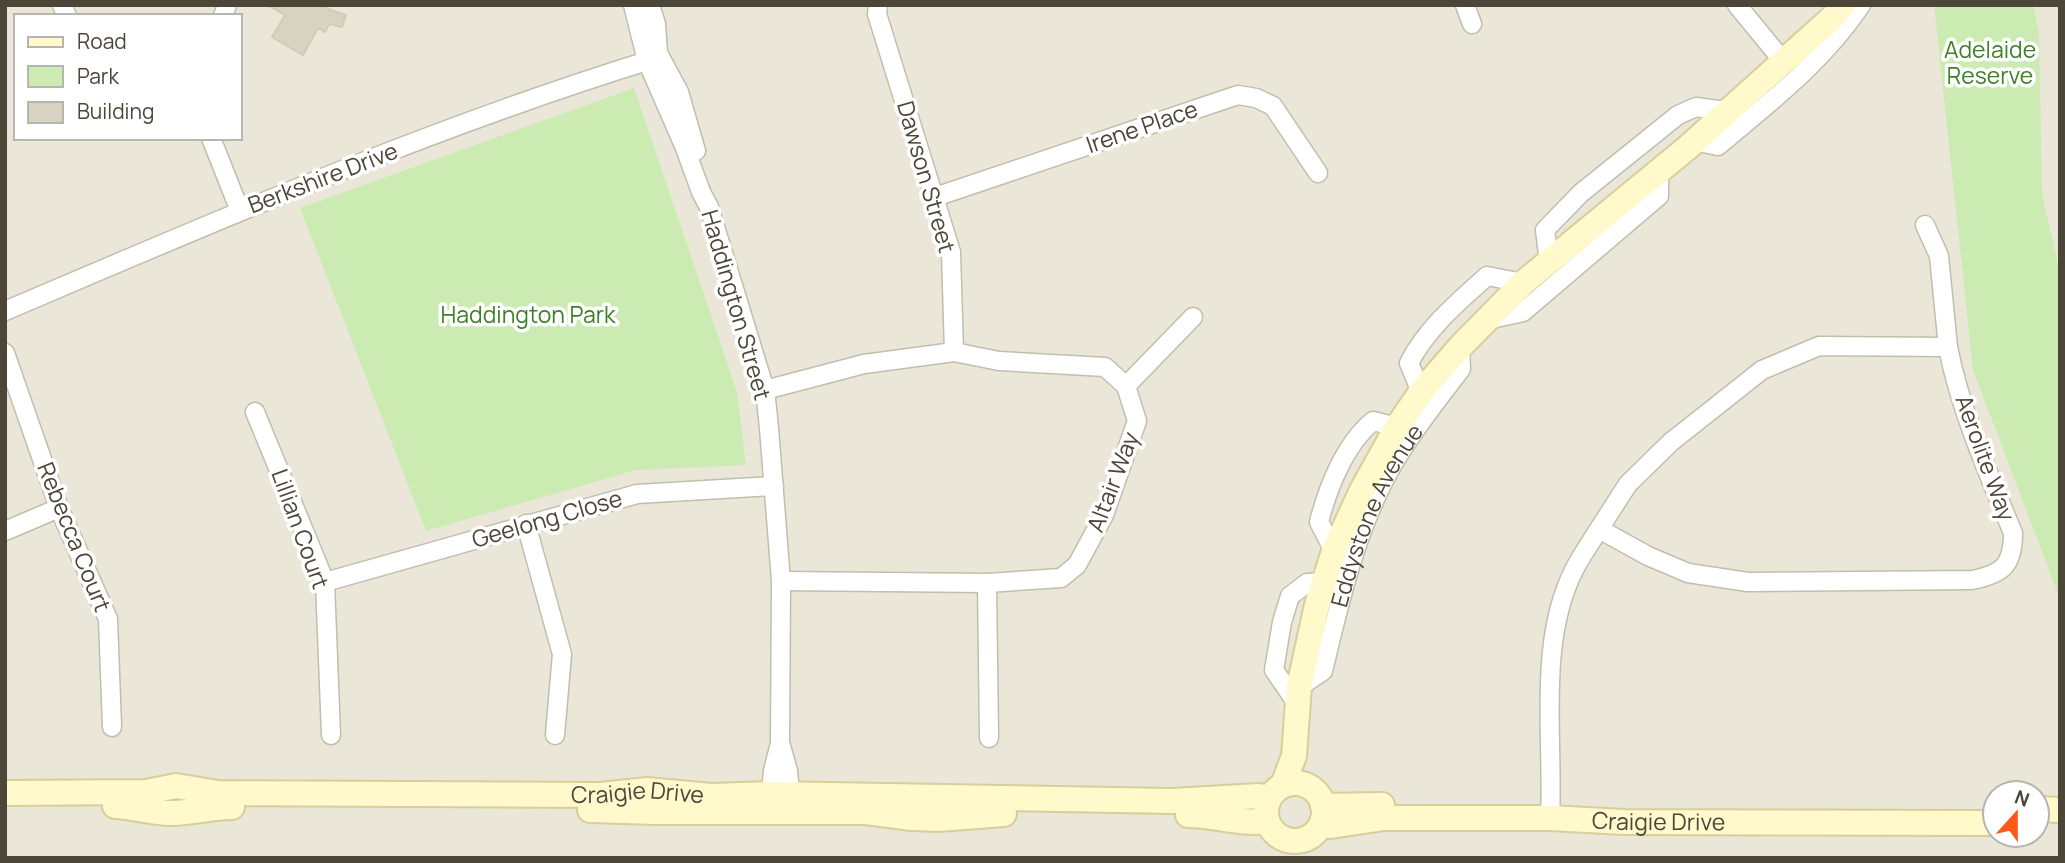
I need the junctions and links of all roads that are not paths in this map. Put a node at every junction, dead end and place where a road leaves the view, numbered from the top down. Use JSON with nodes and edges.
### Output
{"nodes":[{"id":1,"x":633,"y":5,"type":"edge"},
{"id":2,"x":650,"y":5,"type":"edge"},
{"id":3,"x":878,"y":5,"type":"edge"},
{"id":4,"x":1465,"y":5,"type":"edge"},
{"id":5,"x":1737,"y":5,"type":"edge"},
{"id":6,"x":1861,"y":5,"type":"edge"},
{"id":7,"x":1835,"y":10,"type":"edge"},
{"id":8,"x":1472,"y":24,"type":"dead end"},
{"id":9,"x":647,"y":61,"type":"junction"},
{"id":10,"x":1783,"y":61,"type":"junction"},
{"id":11,"x":1727,"y":111,"type":"junction"},
{"id":12,"x":212,"y":140,"type":"edge"},
{"id":13,"x":1694,"y":141,"type":"junction"},
{"id":14,"x":1659,"y":170,"type":"junction"},
{"id":15,"x":1318,"y":173,"type":"dead end"},
{"id":16,"x":935,"y":197,"type":"junction"},
{"id":17,"x":709,"y":206,"type":"junction"},
{"id":18,"x":240,"y":211,"type":"junction"},
{"id":19,"x":1925,"y":225,"type":"dead end"},
{"id":20,"x":1549,"y":262,"type":"junction"},
{"id":21,"x":1523,"y":283,"type":"junction"},
{"id":22,"x":5,"y":311,"type":"edge"},
{"id":23,"x":1193,"y":317,"type":"dead end"},
{"id":24,"x":1487,"y":320,"type":"junction"},
{"id":25,"x":1460,"y":347,"type":"junction"},
{"id":26,"x":1948,"y":347,"type":"junction"},
{"id":27,"x":954,"y":352,"type":"junction"},
{"id":28,"x":5,"y":353,"type":"edge"},
{"id":29,"x":1126,"y":386,"type":"junction"},
{"id":30,"x":765,"y":390,"type":"junction"},
{"id":31,"x":1420,"y":392,"type":"junction"},
{"id":32,"x":255,"y":412,"type":"dead end"},
{"id":33,"x":774,"y":486,"type":"junction"},
{"id":34,"x":59,"y":508,"type":"junction"},
{"id":35,"x":526,"y":524,"type":"junction"},
{"id":36,"x":1599,"y":528,"type":"junction"},
{"id":37,"x":5,"y":531,"type":"edge"},
{"id":38,"x":781,"y":581,"type":"junction"},
{"id":39,"x":325,"y":582,"type":"junction"},
{"id":40,"x":987,"y":583,"type":"junction"},
{"id":41,"x":1299,"y":696,"type":"junction"},
{"id":42,"x":112,"y":727,"type":"dead end"},
{"id":43,"x":331,"y":734,"type":"dead end"},
{"id":44,"x":555,"y":735,"type":"dead end"},
{"id":45,"x":989,"y":738,"type":"dead end"},
{"id":46,"x":1294,"y":755,"type":"junction"},
{"id":47,"x":5,"y":793,"type":"edge"},
{"id":48,"x":1273,"y":802,"type":"junction"},
{"id":49,"x":781,"y":804,"type":"junction"},
{"id":50,"x":5,"y":806,"type":"edge"},
{"id":51,"x":1320,"y":806,"type":"junction"},
{"id":52,"x":1981,"y":809,"type":"edge"},
{"id":53,"x":1550,"y":812,"type":"junction"},
{"id":54,"x":1981,"y":823,"type":"edge"},
{"id":55,"x":1294,"y":849,"type":"edge"}],
"edges":[{"from":1,"to":9,"type":"street","name":"Haddington Street"},
{"from":2,"to":17,"type":"street"},
{"from":3,"to":16,"type":"street","name":"Dawson Street"},
{"from":4,"to":8,"type":"street"},
{"from":5,"to":10,"type":"street"},
{"from":6,"to":13,"type":"street"},
{"from":7,"to":10,"type":"main road","name":"Eddystone Avenue"},
{"from":9,"to":17,"type":"street","name":"Haddington Street"},
{"from":9,"to":18,"type":"street","name":"Berkshire Drive"},
{"from":10,"to":11,"type":"main road","name":"Eddystone Avenue"},
{"from":11,"to":13,"type":"main road","name":"Eddystone Avenue"},
{"from":11,"to":20,"type":"street"},
{"from":12,"to":18,"type":"street"},
{"from":13,"to":14,"type":"main road","name":"Eddystone Avenue"},
{"from":14,"to":20,"type":"main road","name":"Eddystone Avenue"},
{"from":14,"to":24,"type":"street"},
{"from":15,"to":16,"type":"street","name":"Irene Place"},
{"from":16,"to":27,"type":"street","name":"Dawson Street"},
{"from":17,"to":30,"type":"street","name":"Haddington Street"},
{"from":18,"to":22,"type":"street","name":"Berkshire Drive"},
{"from":19,"to":26,"type":"street","name":"Aerolite Way"},
{"from":20,"to":21,"type":"main road","name":"Eddystone Avenue"},
{"from":21,"to":24,"type":"main road","name":"Eddystone Avenue"},
{"from":21,"to":31,"type":"street","name":"Eddystone Avenue"},
{"from":23,"to":29,"type":"street"},
{"from":24,"to":25,"type":"main road","name":"Eddystone Avenue"},
{"from":25,"to":31,"type":"main road","name":"Eddystone Avenue"},
{"from":25,"to":41,"type":"street","name":"Eddystone Avenue"},
{"from":26,"to":36,"type":"street"},
{"from":26,"to":36,"type":"street","name":"Aerolite Way"},
{"from":27,"to":29,"type":"street"},
{"from":27,"to":30,"type":"street"},
{"from":28,"to":34,"type":"street","name":"Rebecca Court"},
{"from":29,"to":40,"type":"street","name":"Altair Way"},
{"from":30,"to":33,"type":"street","name":"Haddington Street"},
{"from":31,"to":41,"type":"main road","name":"Eddystone Avenue"},
{"from":32,"to":39,"type":"street","name":"Lillian Court"},
{"from":33,"to":35,"type":"street","name":"Geelong Close"},
{"from":33,"to":38,"type":"street","name":"Haddington Street"},
{"from":34,"to":37,"type":"street"},
{"from":34,"to":42,"type":"street","name":"Rebecca Court"},
{"from":35,"to":39,"type":"street","name":"Geelong Close"},
{"from":35,"to":44,"type":"street"},
{"from":36,"to":53,"type":"street"},
{"from":38,"to":40,"type":"street","name":"Altair Way"},
{"from":38,"to":49,"type":"street","name":"Haddington Street"},
{"from":39,"to":43,"type":"street","name":"Lillian Court"},
{"from":40,"to":45,"type":"street"},
{"from":41,"to":46,"type":"main road","name":"Eddystone Avenue"},
{"from":46,"to":48,"type":"main road","name":"Eddystone Avenue"},
{"from":46,"to":51,"type":"main road"},
{"from":47,"to":49,"type":"main road","name":"Craigie Drive"},
{"from":48,"to":49,"type":"main road","name":"Craigie Drive"},
{"from":48,"to":51,"type":"main road"},
{"from":48,"to":55,"type":"main road"},
{"from":49,"to":50,"type":"main road","name":"Craigie Drive"},
{"from":51,"to":53,"type":"main road","name":"Craigie Drive"},
{"from":51,"to":55,"type":"main road"},
{"from":52,"to":53,"type":"main road","name":"Craigie Drive"},
{"from":53,"to":54,"type":"main road","name":"Craigie Drive"}]}
